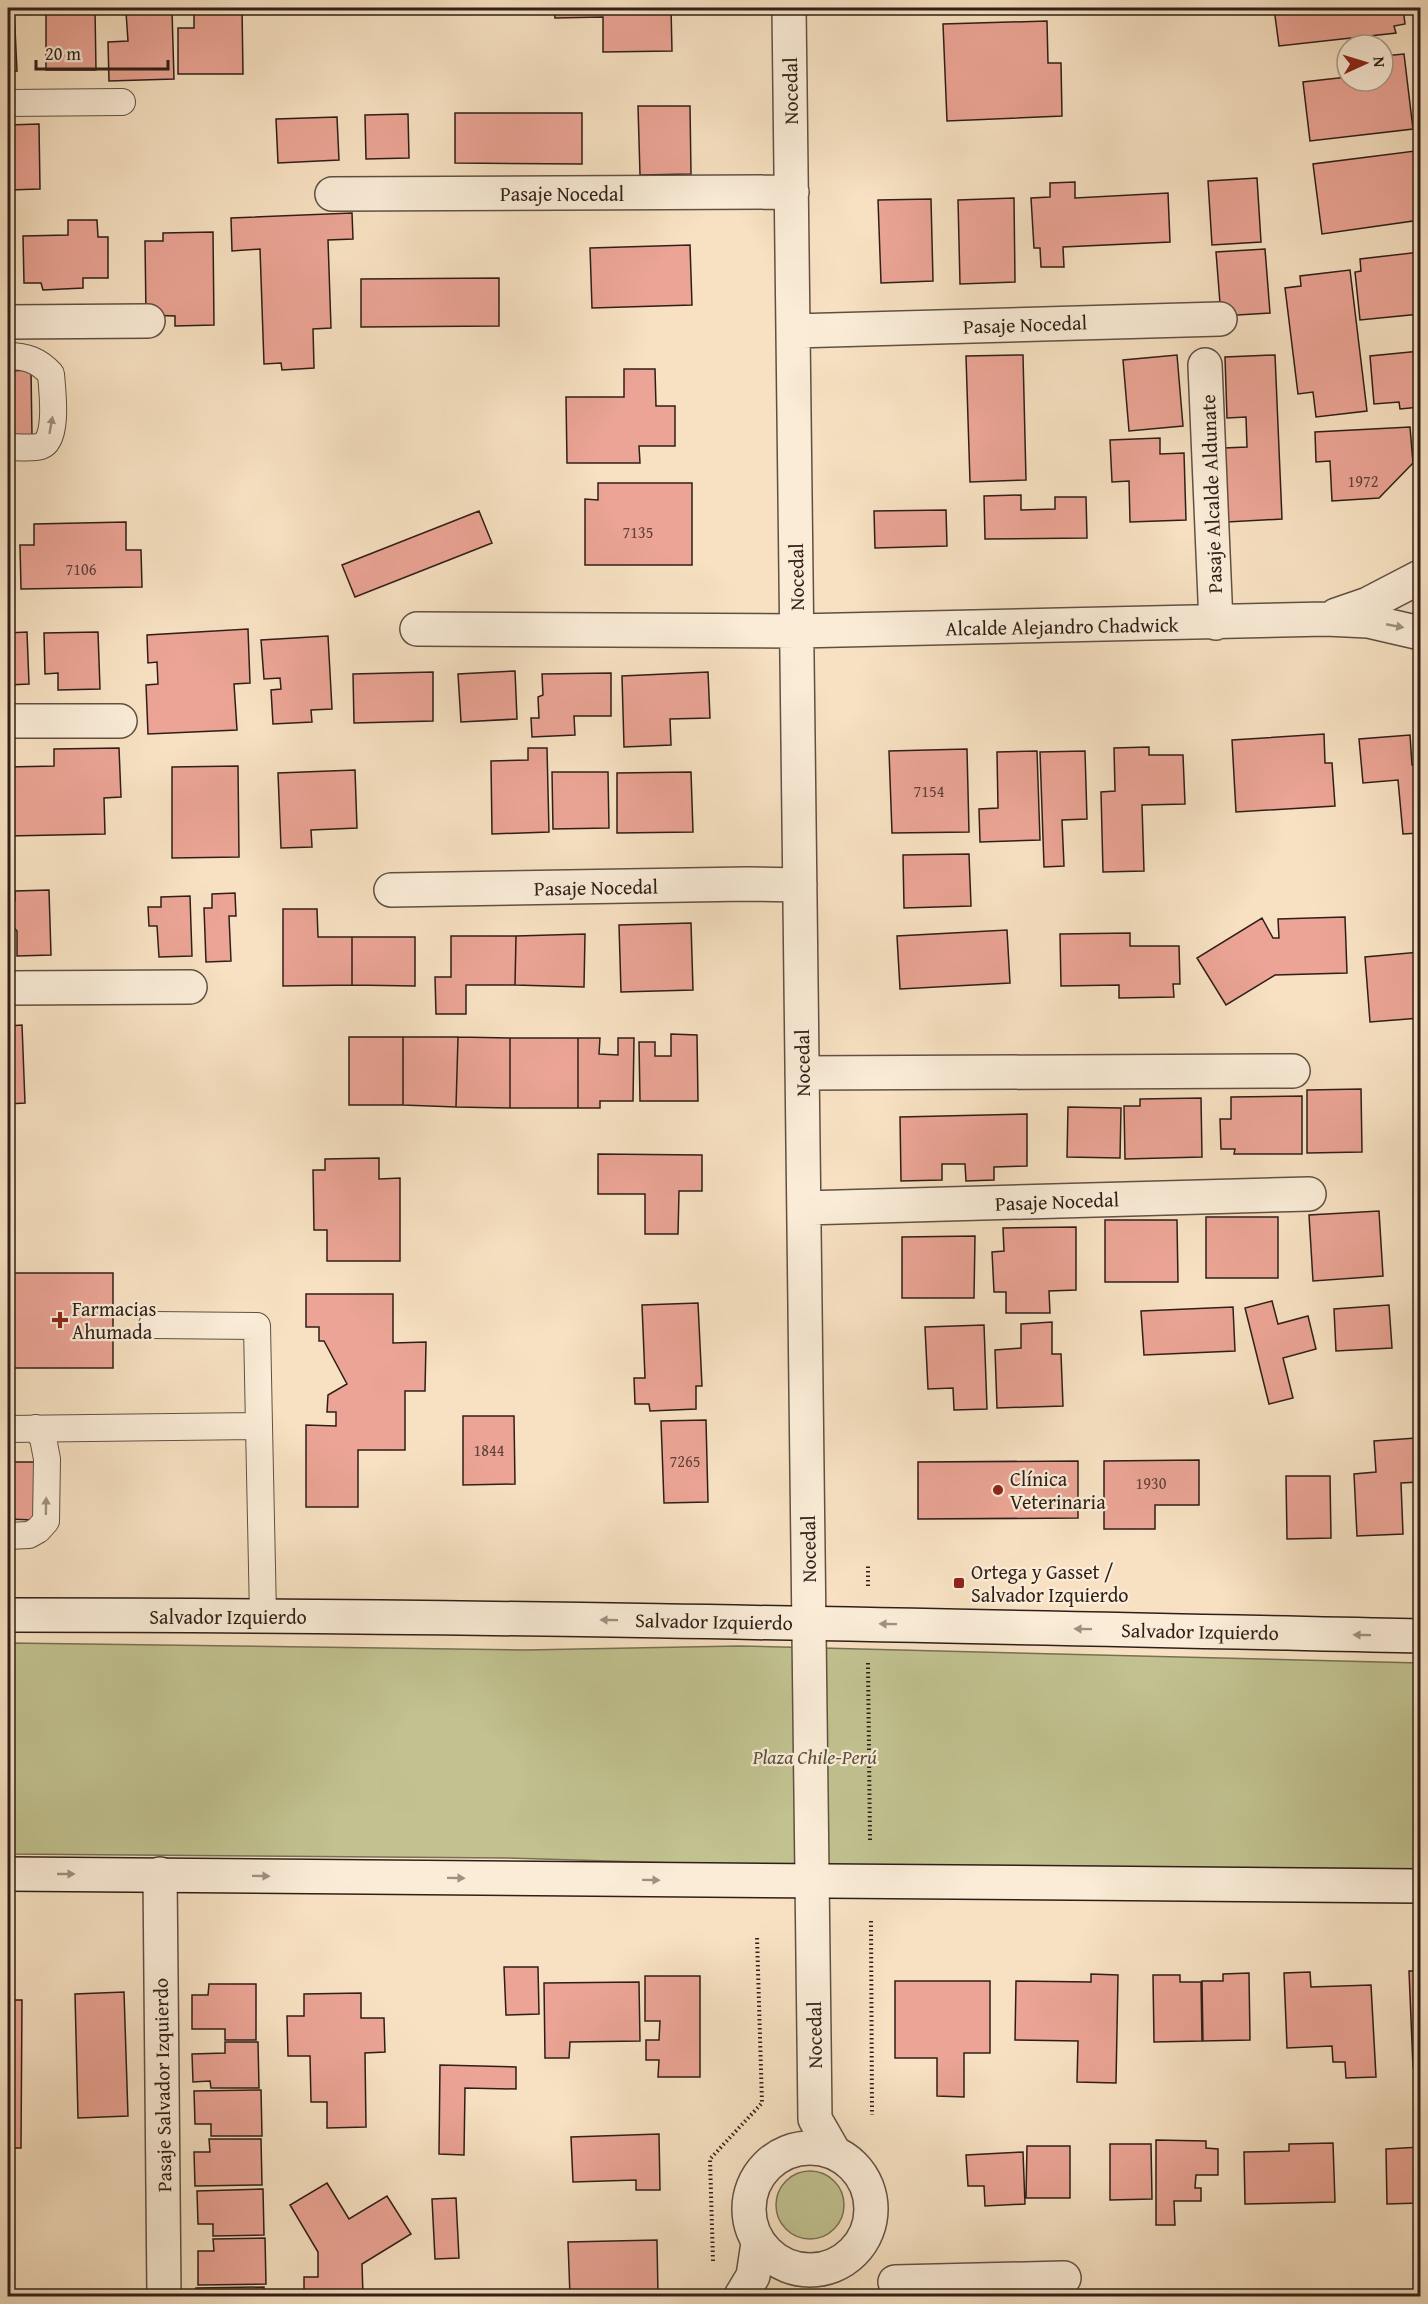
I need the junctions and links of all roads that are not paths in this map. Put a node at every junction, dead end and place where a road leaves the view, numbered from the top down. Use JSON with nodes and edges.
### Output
{"nodes":[{"id":1,"x":789,"y":8,"type":"edge"},
{"id":2,"x":123,"y":102,"type":"dead end"},
{"id":3,"x":8,"y":103,"type":"edge"},
{"id":4,"x":792,"y":192,"type":"junction"},
{"id":5,"x":332,"y":195,"type":"dead end"},
{"id":6,"x":1220,"y":319,"type":"dead end"},
{"id":7,"x":148,"y":321,"type":"dead end"},
{"id":8,"x":8,"y":322,"type":"edge"},
{"id":9,"x":794,"y":331,"type":"junction"},
{"id":10,"x":8,"y":356,"type":"edge"},
{"id":11,"x":1205,"y":365,"type":"dead end"},
{"id":12,"x":8,"y":447,"type":"edge"},
{"id":13,"x":1420,"y":577,"type":"edge"},
{"id":14,"x":1326,"y":619,"type":"junction"},
{"id":15,"x":1216,"y":623,"type":"junction"},
{"id":16,"x":417,"y":629,"type":"dead end"},
{"id":17,"x":797,"y":631,"type":"junction"},
{"id":18,"x":1420,"y":633,"type":"edge"},
{"id":19,"x":120,"y":721,"type":"dead end"},
{"id":20,"x":8,"y":722,"type":"edge"},
{"id":21,"x":800,"y":885,"type":"junction"},
{"id":22,"x":391,"y":890,"type":"dead end"},
{"id":23,"x":190,"y":987,"type":"dead end"},
{"id":24,"x":8,"y":988,"type":"edge"},
{"id":25,"x":1293,"y":1071,"type":"dead end"},
{"id":26,"x":802,"y":1073,"type":"junction"},
{"id":27,"x":1309,"y":1194,"type":"dead end"},
{"id":28,"x":804,"y":1208,"type":"junction"},
{"id":29,"x":152,"y":1325,"type":"dead end"},
{"id":30,"x":259,"y":1426,"type":"junction"},
{"id":31,"x":35,"y":1428,"type":"junction"},
{"id":32,"x":8,"y":1429,"type":"edge"},
{"id":33,"x":8,"y":1536,"type":"edge"},
{"id":34,"x":263,"y":1615,"type":"junction"},
{"id":35,"x":8,"y":1616,"type":"edge"},
{"id":36,"x":809,"y":1623,"type":"junction"},
{"id":37,"x":1420,"y":1636,"type":"edge"},
{"id":38,"x":8,"y":1874,"type":"edge"},
{"id":39,"x":160,"y":1874,"type":"junction"},
{"id":40,"x":811,"y":1882,"type":"junction"},
{"id":41,"x":1420,"y":1886,"type":"edge"},
{"id":42,"x":815,"y":2119,"type":"junction"},
{"id":43,"x":796,"y":2149,"type":"junction"},
{"id":44,"x":834,"y":2152,"type":"junction"},
{"id":45,"x":868,"y":2228,"type":"junction"},
{"id":46,"x":758,"y":2243,"type":"junction"},
{"id":47,"x":849,"y":2257,"type":"junction"},
{"id":48,"x":784,"y":2264,"type":"junction"},
{"id":49,"x":1064,"y":2278,"type":"dead end"},
{"id":50,"x":894,"y":2280,"type":"edge"},
{"id":51,"x":747,"y":2286,"type":"edge"},
{"id":52,"x":164,"y":2296,"type":"edge"}],
"edges":[{"from":1,"to":4,"type":"street","name":"Nocedal"},
{"from":2,"to":3,"type":"lane"},
{"from":4,"to":5,"type":"street","name":"Pasaje Nocedal"},
{"from":4,"to":9,"type":"street","name":"Nocedal"},
{"from":6,"to":9,"type":"street","name":"Pasaje Nocedal"},
{"from":7,"to":8,"type":"street"},
{"from":9,"to":17,"type":"street","name":"Nocedal"},
{"from":12,"to":10,"type":"lane","one_way":true},
{"from":11,"to":15,"type":"street","name":"Pasaje Alcalde Aldunate"},
{"from":13,"to":14,"type":"street","name":"Alcalde Alejandro Chadwick"},
{"from":14,"to":15,"type":"street","name":"Alcalde Alejandro Chadwick"},
{"from":14,"to":18,"type":"street","name":"Alcalde Alejandro Chadwick","one_way":true},
{"from":15,"to":17,"type":"street","name":"Alcalde Alejandro Chadwick"},
{"from":16,"to":17,"type":"street"},
{"from":17,"to":21,"type":"street","name":"Nocedal"},
{"from":19,"to":20,"type":"street"},
{"from":21,"to":22,"type":"street","name":"Pasaje Nocedal"},
{"from":21,"to":26,"type":"street","name":"Nocedal"},
{"from":23,"to":24,"type":"street"},
{"from":25,"to":26,"type":"street"},
{"from":26,"to":28,"type":"street","name":"Nocedal"},
{"from":27,"to":28,"type":"street","name":"Pasaje Nocedal"},
{"from":28,"to":36,"type":"street","name":"Nocedal"},
{"from":29,"to":30,"type":"lane"},
{"from":30,"to":31,"type":"lane"},
{"from":30,"to":34,"type":"lane"},
{"from":31,"to":32,"type":"lane"},
{"from":33,"to":31,"type":"lane","one_way":true},
{"from":34,"to":35,"type":"street","name":"Salvador Izquierdo"},
{"from":36,"to":34,"type":"street","name":"Salvador Izquierdo","one_way":true},
{"from":37,"to":36,"type":"street","name":"Salvador Izquierdo","one_way":true},
{"from":36,"to":40,"type":"street","name":"Nocedal"},
{"from":38,"to":39,"type":"street","one_way":true},
{"from":39,"to":40,"type":"street","one_way":true},
{"from":39,"to":52,"type":"street","name":"Pasaje Salvador Izquierdo"},
{"from":40,"to":41,"type":"street"},
{"from":40,"to":42,"type":"street","name":"Nocedal"},
{"from":42,"to":43,"type":"street"},
{"from":42,"to":44,"type":"street","name":"Nocedal"},
{"from":43,"to":44,"type":"street"},
{"from":43,"to":46,"type":"street"},
{"from":44,"to":45,"type":"street"},
{"from":45,"to":47,"type":"street"},
{"from":45,"to":50,"type":"street"},
{"from":46,"to":48,"type":"street"},
{"from":46,"to":51,"type":"street"},
{"from":47,"to":48,"type":"street"},
{"from":47,"to":50,"type":"street"},
{"from":48,"to":51,"type":"street"},
{"from":49,"to":50,"type":"street"}]}
